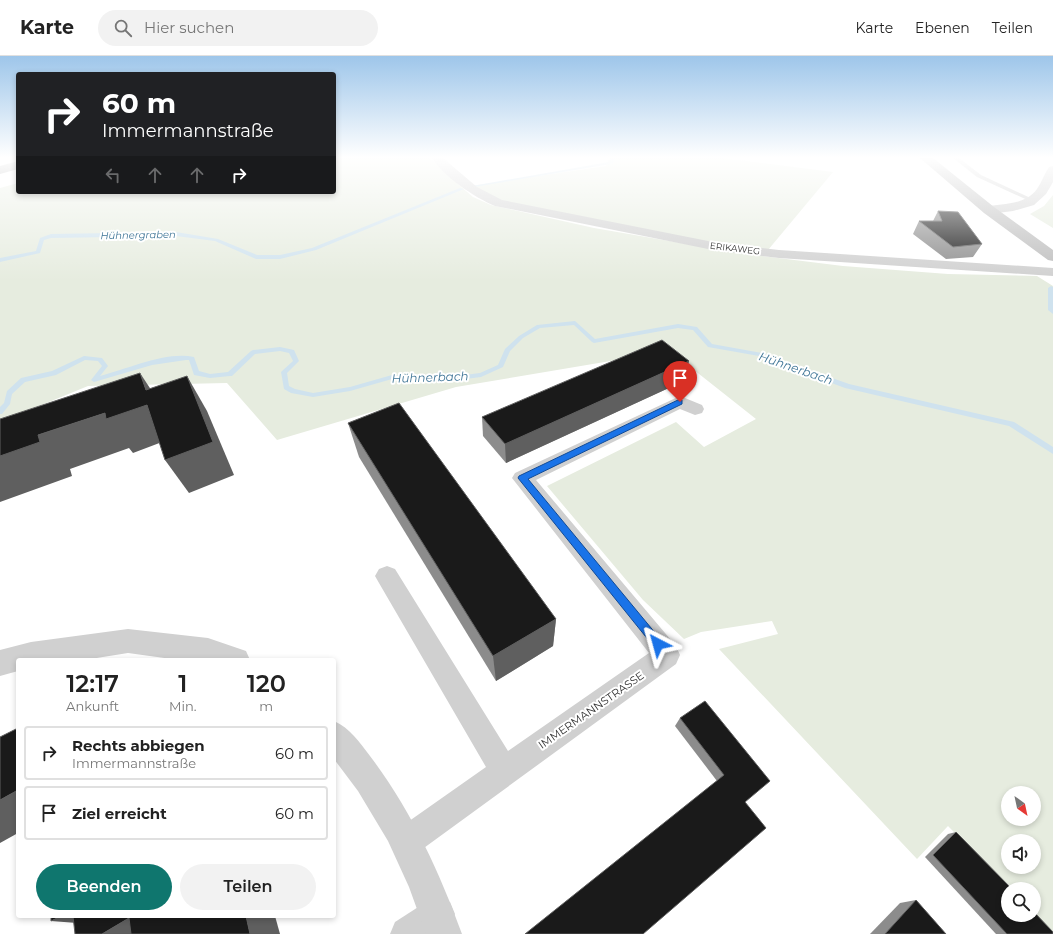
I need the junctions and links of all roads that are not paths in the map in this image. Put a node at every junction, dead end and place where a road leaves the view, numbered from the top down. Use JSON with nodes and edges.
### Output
{"nodes":[{"id":1,"x":488,"y":199,"type":"edge"},
{"id":2,"x":976,"y":199,"type":"edge"},
{"id":3,"x":1034,"y":200,"type":"edge"},
{"id":4,"x":989,"y":210,"type":"junction"},
{"id":5,"x":1053,"y":257,"type":"edge"},
{"id":6,"x":1053,"y":272,"type":"edge"},
{"id":7,"x":695,"y":409,"type":"dead end"},
{"id":8,"x":387,"y":576,"type":"dead end"},
{"id":9,"x":19,"y":658,"type":"edge"},
{"id":10,"x":230,"y":658,"type":"edge"},
{"id":11,"x":16,"y":659,"type":"edge"},
{"id":12,"x":0,"y":663,"type":"edge"},
{"id":13,"x":336,"y":738,"type":"edge"},
{"id":14,"x":504,"y":771,"type":"junction"},
{"id":15,"x":406,"y":842,"type":"junction"},
{"id":16,"x":441,"y":924,"type":"edge"},
{"id":17,"x":407,"y":934,"type":"edge"}],
"edges":[{"from":1,"to":6,"type":"street","name":"ERIKAWEG"},
{"from":2,"to":4,"type":"main road"},
{"from":3,"to":4,"type":"street"},
{"from":4,"to":5,"type":"main road"},
{"from":7,"to":14,"type":"street","name":"IMMERMANNSTRASSE"},
{"from":8,"to":14,"type":"street"},
{"from":9,"to":10,"type":"street"},
{"from":11,"to":12,"type":"street"},
{"from":13,"to":15,"type":"street"},
{"from":14,"to":15,"type":"street","name":"IMMERMANNSTRASSE"},
{"from":15,"to":16,"type":"street"},
{"from":16,"to":17,"type":"street"}]}
